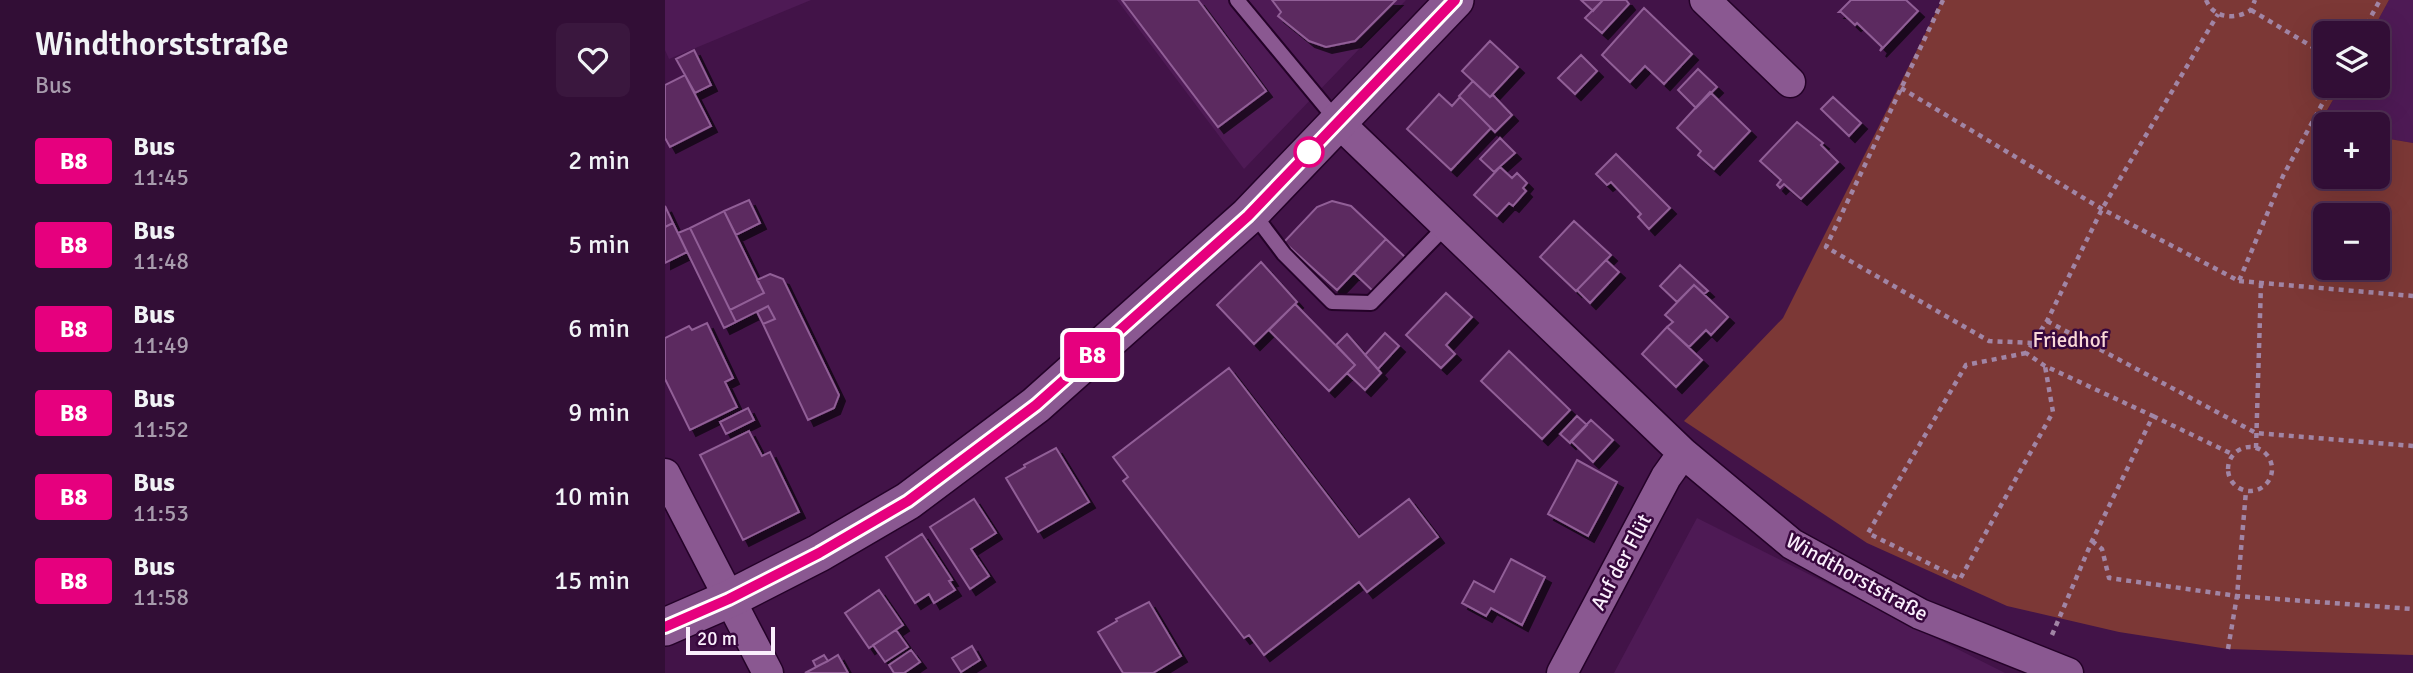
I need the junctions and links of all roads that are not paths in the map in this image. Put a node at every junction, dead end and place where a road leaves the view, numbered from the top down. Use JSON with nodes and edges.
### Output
{"nodes":[{"id":1,"x":1237,"y":0,"type":"edge"},
{"id":2,"x":1455,"y":0,"type":"edge"},
{"id":3,"x":1706,"y":0,"type":"edge"},
{"id":4,"x":1790,"y":82,"type":"dead end"},
{"id":5,"x":1338,"y":122,"type":"junction"},
{"id":6,"x":1252,"y":212,"type":"junction"},
{"id":7,"x":1445,"y":226,"type":"junction"},
{"id":8,"x":1683,"y":453,"type":"junction"},
{"id":9,"x":665,"y":474,"type":"edge"},
{"id":10,"x":729,"y":599,"type":"junction"},
{"id":11,"x":665,"y":627,"type":"edge"},
{"id":12,"x":2054,"y":669,"type":"edge"},
{"id":13,"x":768,"y":673,"type":"edge"},
{"id":14,"x":1562,"y":673,"type":"edge"}],
"edges":[{"from":1,"to":5,"type":"lane"},
{"from":2,"to":5,"type":"street"},
{"from":3,"to":4,"type":"street"},
{"from":5,"to":6,"type":"street"},
{"from":5,"to":7,"type":"street","name":"Windthorststraße"},
{"from":6,"to":7,"type":"lane"},
{"from":6,"to":10,"type":"street"},
{"from":7,"to":8,"type":"street","name":"Windthorststraße"},
{"from":8,"to":12,"type":"street","name":"Windthorststraße"},
{"from":8,"to":14,"type":"street","name":"Auf der Flüt"},
{"from":9,"to":10,"type":"street"},
{"from":10,"to":11,"type":"street"},
{"from":10,"to":13,"type":"street"}]}
